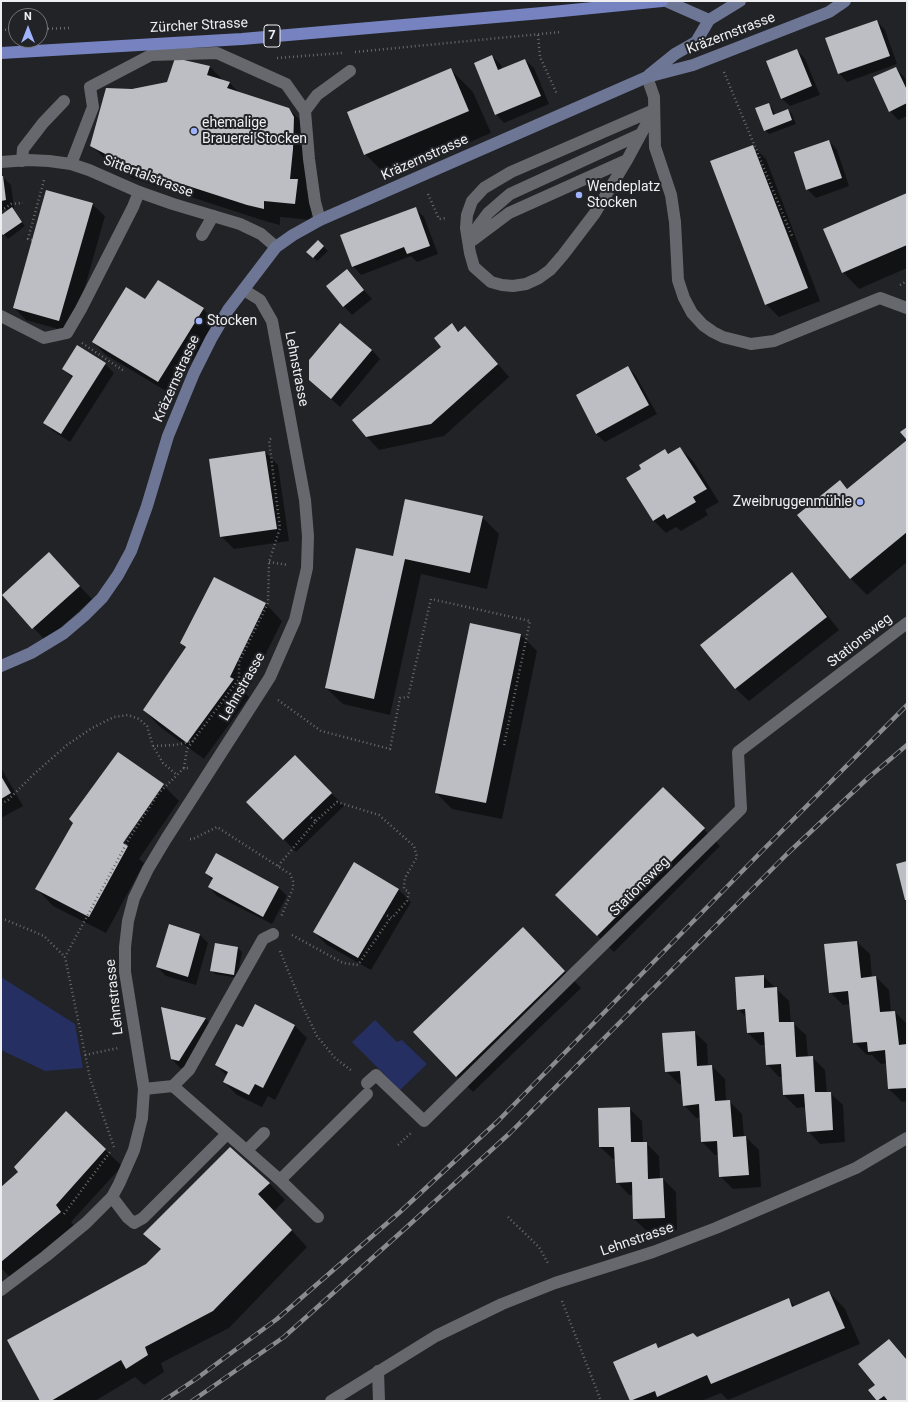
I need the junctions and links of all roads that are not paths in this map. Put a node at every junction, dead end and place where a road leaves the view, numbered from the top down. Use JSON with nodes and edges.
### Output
{"nodes":[{"id":1,"x":662,"y":1,"type":"edge"},
{"id":2,"x":666,"y":1,"type":"edge"},
{"id":3,"x":740,"y":1,"type":"edge"},
{"id":4,"x":846,"y":1,"type":"edge"},
{"id":5,"x":709,"y":20,"type":"junction"},
{"id":6,"x":1,"y":53,"type":"edge"},
{"id":7,"x":350,"y":71,"type":"dead end"},
{"id":8,"x":647,"y":77,"type":"junction"},
{"id":9,"x":64,"y":101,"type":"dead end"},
{"id":10,"x":654,"y":110,"type":"junction"},
{"id":11,"x":305,"y":111,"type":"junction"},
{"id":12,"x":641,"y":134,"type":"junction"},
{"id":13,"x":627,"y":160,"type":"junction"},
{"id":14,"x":22,"y":161,"type":"junction"},
{"id":15,"x":1,"y":162,"type":"edge"},
{"id":16,"x":71,"y":164,"type":"junction"},
{"id":17,"x":139,"y":192,"type":"junction"},
{"id":18,"x":213,"y":216,"type":"junction"},
{"id":19,"x":320,"y":220,"type":"junction"},
{"id":20,"x":202,"y":234,"type":"dead end"},
{"id":21,"x":468,"y":243,"type":"junction"},
{"id":22,"x":276,"y":247,"type":"junction"},
{"id":23,"x":244,"y":290,"type":"junction"},
{"id":24,"x":907,"y":308,"type":"edge"},
{"id":25,"x":1,"y":316,"type":"edge"},
{"id":26,"x":907,"y":623,"type":"edge"},
{"id":27,"x":1,"y":666,"type":"edge"},
{"id":28,"x":273,"y":934,"type":"dead end"},
{"id":29,"x":173,"y":1086,"type":"junction"},
{"id":30,"x":144,"y":1089,"type":"junction"},
{"id":31,"x":227,"y":1134,"type":"junction"},
{"id":32,"x":264,"y":1134,"type":"dead end"},
{"id":33,"x":907,"y":1138,"type":"edge"},
{"id":34,"x":247,"y":1150,"type":"junction"},
{"id":35,"x":280,"y":1180,"type":"junction"},
{"id":36,"x":112,"y":1197,"type":"junction"},
{"id":37,"x":318,"y":1216,"type":"dead end"},
{"id":38,"x":1,"y":1290,"type":"edge"},
{"id":39,"x":378,"y":1371,"type":"junction"},
{"id":40,"x":331,"y":1401,"type":"edge"},
{"id":41,"x":379,"y":1401,"type":"edge"}],
"edges":[{"from":1,"to":6,"type":"main road","name":"Zürcher Strasse","number":"7"},
{"from":2,"to":5,"type":"street"},
{"from":3,"to":5,"type":"street","name":"Kräzernstrasse"},
{"from":4,"to":8,"type":"street","name":"Kräzernstrasse"},
{"from":5,"to":8,"type":"street","name":"Kräzernstrasse"},
{"from":7,"to":11,"type":"street"},
{"from":8,"to":10,"type":"street"},
{"from":8,"to":19,"type":"street","name":"Kräzernstrasse"},
{"from":9,"to":14,"type":"street"},
{"from":10,"to":12,"type":"street"},
{"from":10,"to":21,"type":"street"},
{"from":10,"to":24,"type":"street"},
{"from":11,"to":16,"type":"street"},
{"from":11,"to":19,"type":"street"},
{"from":12,"to":13,"type":"street"},
{"from":12,"to":21,"type":"street"},
{"from":13,"to":21,"type":"street"},
{"from":13,"to":21,"type":"street"},
{"from":14,"to":15,"type":"street","name":"Sittertalstrasse"},
{"from":14,"to":16,"type":"street","name":"Sittertalstrasse"},
{"from":16,"to":17,"type":"street","name":"Sittertalstrasse"},
{"from":17,"to":18,"type":"street","name":"Sittertalstrasse"},
{"from":17,"to":25,"type":"street"},
{"from":18,"to":20,"type":"street"},
{"from":18,"to":22,"type":"street","name":"Sittertalstrasse"},
{"from":19,"to":22,"type":"street","name":"Kräzernstrasse"},
{"from":22,"to":23,"type":"street","name":"Kräzernstrasse"},
{"from":23,"to":27,"type":"street","name":"Kräzernstrasse"},
{"from":23,"to":30,"type":"street","name":"Lehnstrasse"},
{"from":26,"to":35,"type":"street","name":"Stationsweg"},
{"from":28,"to":29,"type":"street"},
{"from":29,"to":30,"type":"street"},
{"from":29,"to":31,"type":"street"},
{"from":30,"to":36,"type":"street","name":"Lehnstrasse"},
{"from":31,"to":34,"type":"street"},
{"from":31,"to":36,"type":"street"},
{"from":32,"to":34,"type":"street"},
{"from":33,"to":39,"type":"street","name":"Lehnstrasse"},
{"from":34,"to":35,"type":"street"},
{"from":35,"to":37,"type":"street"},
{"from":36,"to":38,"type":"street","name":"Lehnstrasse"},
{"from":39,"to":40,"type":"street","name":"Lehnstrasse"},
{"from":39,"to":41,"type":"street"}]}
